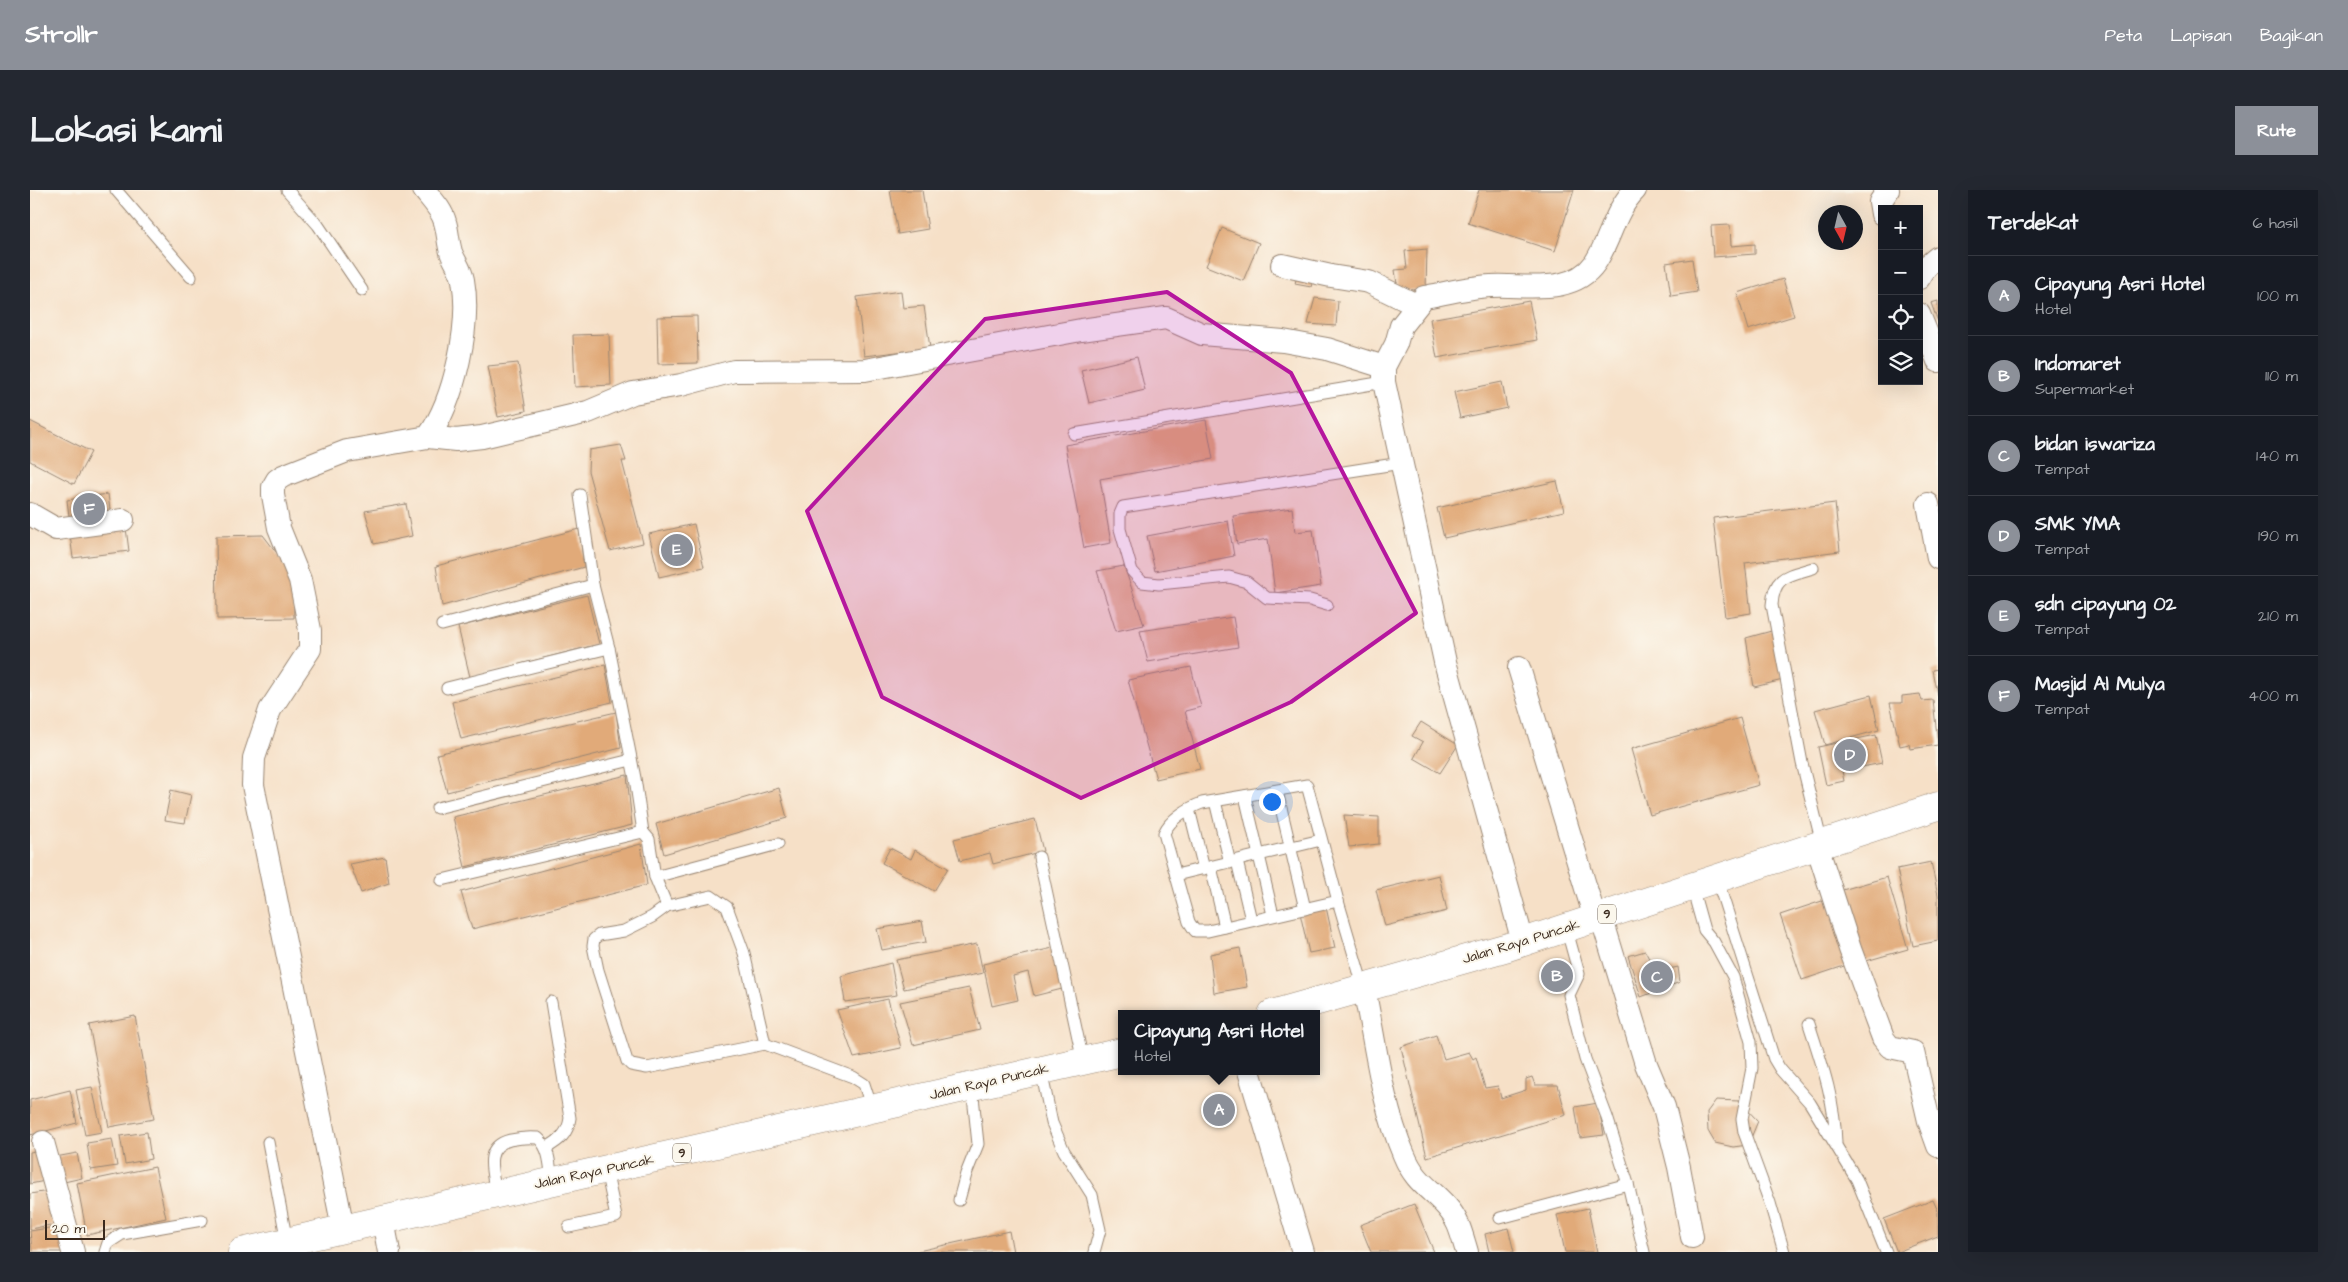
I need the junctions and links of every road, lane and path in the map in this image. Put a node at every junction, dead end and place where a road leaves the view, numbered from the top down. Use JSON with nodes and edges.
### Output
{"nodes":[{"id":1,"x":116,"y":190,"type":"edge"},
{"id":2,"x":287,"y":190,"type":"edge"},
{"id":3,"x":424,"y":190,"type":"edge"},
{"id":4,"x":1635,"y":190,"type":"edge"},
{"id":5,"x":1888,"y":190,"type":"edge"},
{"id":6,"x":1880,"y":205,"type":"edge"},
{"id":7,"x":1938,"y":257,"type":"edge"},
{"id":8,"x":1282,"y":265,"type":"dead end"},
{"id":9,"x":1923,"y":272,"type":"edge"},
{"id":10,"x":191,"y":277,"type":"dead end"},
{"id":11,"x":362,"y":290,"type":"dead end"},
{"id":12,"x":1416,"y":305,"type":"junction"},
{"id":13,"x":1923,"y":324,"type":"edge"},
{"id":14,"x":1938,"y":361,"type":"edge"},
{"id":15,"x":1384,"y":374,"type":"junction"},
{"id":16,"x":1074,"y":434,"type":"dead end"},
{"id":17,"x":428,"y":437,"type":"junction"},
{"id":18,"x":1401,"y":463,"type":"junction"},
{"id":19,"x":580,"y":495,"type":"dead end"},
{"id":20,"x":1928,"y":504,"type":"dead end"},
{"id":21,"x":30,"y":514,"type":"edge"},
{"id":22,"x":122,"y":520,"type":"dead end"},
{"id":23,"x":1938,"y":558,"type":"edge"},
{"id":24,"x":1813,"y":568,"type":"dead end"},
{"id":25,"x":593,"y":585,"type":"junction"},
{"id":26,"x":1327,"y":605,"type":"dead end"},
{"id":27,"x":442,"y":625,"type":"dead end"},
{"id":28,"x":609,"y":648,"type":"junction"},
{"id":29,"x":1519,"y":668,"type":"dead end"},
{"id":30,"x":447,"y":688,"type":"dead end"},
{"id":31,"x":631,"y":760,"type":"junction"},
{"id":32,"x":1277,"y":791,"type":"junction"},
{"id":33,"x":1245,"y":796,"type":"junction"},
{"id":34,"x":1215,"y":801,"type":"junction"},
{"id":35,"x":1938,"y":806,"type":"edge"},
{"id":36,"x":437,"y":808,"type":"dead end"},
{"id":37,"x":1189,"y":809,"type":"junction"},
{"id":38,"x":643,"y":832,"type":"junction"},
{"id":39,"x":1321,"y":840,"type":"junction"},
{"id":40,"x":778,"y":844,"type":"dead end"},
{"id":41,"x":1820,"y":845,"type":"junction"},
{"id":42,"x":1291,"y":848,"type":"junction"},
{"id":43,"x":1259,"y":856,"type":"junction"},
{"id":44,"x":1039,"y":857,"type":"dead end"},
{"id":45,"x":1233,"y":862,"type":"junction"},
{"id":46,"x":1207,"y":868,"type":"junction"},
{"id":47,"x":1176,"y":875,"type":"junction"},
{"id":48,"x":655,"y":877,"type":"junction"},
{"id":49,"x":442,"y":880,"type":"dead end"},
{"id":50,"x":1704,"y":882,"type":"junction"},
{"id":51,"x":1338,"y":902,"type":"junction"},
{"id":52,"x":667,"y":906,"type":"junction"},
{"id":53,"x":1305,"y":909,"type":"junction"},
{"id":54,"x":1274,"y":915,"type":"junction"},
{"id":55,"x":1598,"y":917,"type":"junction"},
{"id":56,"x":1251,"y":920,"type":"junction"},
{"id":57,"x":1225,"y":927,"type":"junction"},
{"id":58,"x":1566,"y":927,"type":"junction"},
{"id":59,"x":1523,"y":942,"type":"junction"},
{"id":60,"x":1364,"y":989,"type":"junction"},
{"id":61,"x":551,"y":1002,"type":"dead end"},
{"id":62,"x":1287,"y":1010,"type":"edge"},
{"id":63,"x":1808,"y":1024,"type":"dead end"},
{"id":64,"x":765,"y":1044,"type":"junction"},
{"id":65,"x":1118,"y":1053,"type":"edge"},
{"id":66,"x":1083,"y":1062,"type":"junction"},
{"id":67,"x":1041,"y":1070,"type":"junction"},
{"id":68,"x":1250,"y":1075,"type":"edge"},
{"id":69,"x":972,"y":1087,"type":"junction"},
{"id":70,"x":872,"y":1109,"type":"junction"},
{"id":71,"x":43,"y":1142,"type":"dead end"},
{"id":72,"x":268,"y":1142,"type":"dead end"},
{"id":73,"x":1836,"y":1144,"type":"junction"},
{"id":74,"x":1938,"y":1146,"type":"edge"},
{"id":75,"x":546,"y":1148,"type":"junction"},
{"id":76,"x":606,"y":1170,"type":"junction"},
{"id":77,"x":552,"y":1182,"type":"junction"},
{"id":78,"x":1628,"y":1184,"type":"junction"},
{"id":79,"x":496,"y":1194,"type":"junction"},
{"id":80,"x":959,"y":1200,"type":"dead end"},
{"id":81,"x":1500,"y":1218,"type":"dead end"},
{"id":82,"x":202,"y":1220,"type":"dead end"},
{"id":83,"x":383,"y":1220,"type":"junction"},
{"id":84,"x":569,"y":1227,"type":"dead end"},
{"id":85,"x":343,"y":1228,"type":"junction"},
{"id":86,"x":1692,"y":1236,"type":"dead end"},
{"id":87,"x":287,"y":1242,"type":"junction"},
{"id":88,"x":73,"y":1252,"type":"edge"},
{"id":89,"x":105,"y":1252,"type":"edge"},
{"id":90,"x":242,"y":1252,"type":"edge"},
{"id":91,"x":389,"y":1252,"type":"edge"},
{"id":92,"x":1094,"y":1252,"type":"edge"},
{"id":93,"x":1303,"y":1252,"type":"edge"},
{"id":94,"x":1467,"y":1252,"type":"edge"},
{"id":95,"x":1644,"y":1252,"type":"edge"},
{"id":96,"x":1784,"y":1252,"type":"edge"},
{"id":97,"x":1886,"y":1252,"type":"edge"}],
"edges":[{"from":1,"to":10,"type":"lane"},
{"from":2,"to":11,"type":"lane"},
{"from":3,"to":17,"type":"street"},
{"from":4,"to":12,"type":"street"},
{"from":5,"to":6,"type":"street"},
{"from":7,"to":9,"type":"street"},
{"from":8,"to":12,"type":"street"},
{"from":12,"to":15,"type":"street"},
{"from":13,"to":14,"type":"street"},
{"from":15,"to":16,"type":"lane"},
{"from":15,"to":17,"type":"street"},
{"from":15,"to":18,"type":"street"},
{"from":17,"to":85,"type":"street"},
{"from":18,"to":26,"type":"lane"},
{"from":18,"to":59,"type":"street"},
{"from":19,"to":25,"type":"lane"},
{"from":20,"to":23,"type":"street"},
{"from":21,"to":22,"type":"street"},
{"from":24,"to":41,"type":"lane"},
{"from":25,"to":27,"type":"lane"},
{"from":25,"to":28,"type":"lane"},
{"from":28,"to":30,"type":"lane"},
{"from":28,"to":31,"type":"lane"},
{"from":29,"to":55,"type":"street"},
{"from":31,"to":36,"type":"lane"},
{"from":31,"to":38,"type":"lane"},
{"from":32,"to":33,"type":"lane"},
{"from":32,"to":39,"type":"lane"},
{"from":32,"to":42,"type":"lane"},
{"from":33,"to":34,"type":"lane"},
{"from":33,"to":43,"type":"lane"},
{"from":34,"to":37,"type":"lane"},
{"from":34,"to":45,"type":"lane"},
{"from":35,"to":41,"type":"highway","name":"Jalan Raya Puncak","number":"9"},
{"from":37,"to":46,"type":"lane"},
{"from":37,"to":47,"type":"lane"},
{"from":38,"to":48,"type":"lane"},
{"from":38,"to":49,"type":"lane"},
{"from":39,"to":42,"type":"lane"},
{"from":39,"to":51,"type":"lane"},
{"from":40,"to":48,"type":"lane"},
{"from":41,"to":50,"type":"highway","name":"Jalan Raya Puncak","number":"9"},
{"from":41,"to":74,"type":"street"},
{"from":42,"to":43,"type":"lane"},
{"from":42,"to":53,"type":"lane"},
{"from":43,"to":45,"type":"lane"},
{"from":43,"to":54,"type":"lane"},
{"from":44,"to":66,"type":"lane"},
{"from":45,"to":46,"type":"lane"},
{"from":45,"to":56,"type":"lane"},
{"from":46,"to":47,"type":"lane"},
{"from":46,"to":57,"type":"lane"},
{"from":47,"to":57,"type":"lane"},
{"from":48,"to":52,"type":"lane"},
{"from":50,"to":55,"type":"highway","name":"Jalan Raya Puncak","number":"9"},
{"from":50,"to":73,"type":"lane"},
{"from":50,"to":96,"type":"lane"},
{"from":51,"to":53,"type":"lane"},
{"from":51,"to":60,"type":"lane"},
{"from":52,"to":64,"type":"lane"},
{"from":52,"to":64,"type":"lane"},
{"from":53,"to":54,"type":"lane"},
{"from":54,"to":56,"type":"lane"},
{"from":55,"to":58,"type":"highway","name":"Jalan Raya Puncak","number":"9"},
{"from":55,"to":86,"type":"street"},
{"from":56,"to":57,"type":"lane"},
{"from":58,"to":59,"type":"highway","name":"Jalan Raya Puncak","number":"9"},
{"from":58,"to":78,"type":"lane"},
{"from":59,"to":60,"type":"highway","name":"Jalan Raya Puncak","number":"9"},
{"from":60,"to":62,"type":"highway","name":"Jalan Raya Puncak","number":"9"},
{"from":60,"to":94,"type":"street"},
{"from":61,"to":75,"type":"lane"},
{"from":63,"to":73,"type":"lane"},
{"from":64,"to":70,"type":"lane"},
{"from":65,"to":66,"type":"highway","name":"Jalan Raya Puncak","number":"9"},
{"from":66,"to":67,"type":"highway","name":"Jalan Raya Puncak","number":"9"},
{"from":67,"to":69,"type":"highway","name":"Jalan Raya Puncak","number":"9"},
{"from":67,"to":92,"type":"lane"},
{"from":68,"to":93,"type":"street"},
{"from":69,"to":70,"type":"highway","name":"Jalan Raya Puncak","number":"9"},
{"from":69,"to":80,"type":"lane"},
{"from":70,"to":76,"type":"highway","name":"Jalan Raya Puncak","number":"9"},
{"from":71,"to":88,"type":"street"},
{"from":72,"to":87,"type":"lane"},
{"from":73,"to":97,"type":"lane"},
{"from":75,"to":77,"type":"lane"},
{"from":75,"to":79,"type":"lane"},
{"from":76,"to":77,"type":"highway","name":"Jalan Raya Puncak","number":"9"},
{"from":76,"to":84,"type":"lane"},
{"from":77,"to":79,"type":"highway","name":"Jalan Raya Puncak","number":"9"},
{"from":78,"to":81,"type":"lane"},
{"from":78,"to":95,"type":"lane"},
{"from":79,"to":83,"type":"highway","name":"Jalan Raya Puncak","number":"9"},
{"from":82,"to":89,"type":"lane"},
{"from":83,"to":85,"type":"highway","name":"Jalan Raya Puncak","number":"9"},
{"from":83,"to":91,"type":"street"},
{"from":85,"to":87,"type":"highway","name":"Jalan Raya Puncak","number":"9"},
{"from":87,"to":90,"type":"highway","name":"Jalan Raya Puncak","number":"9"}]}
